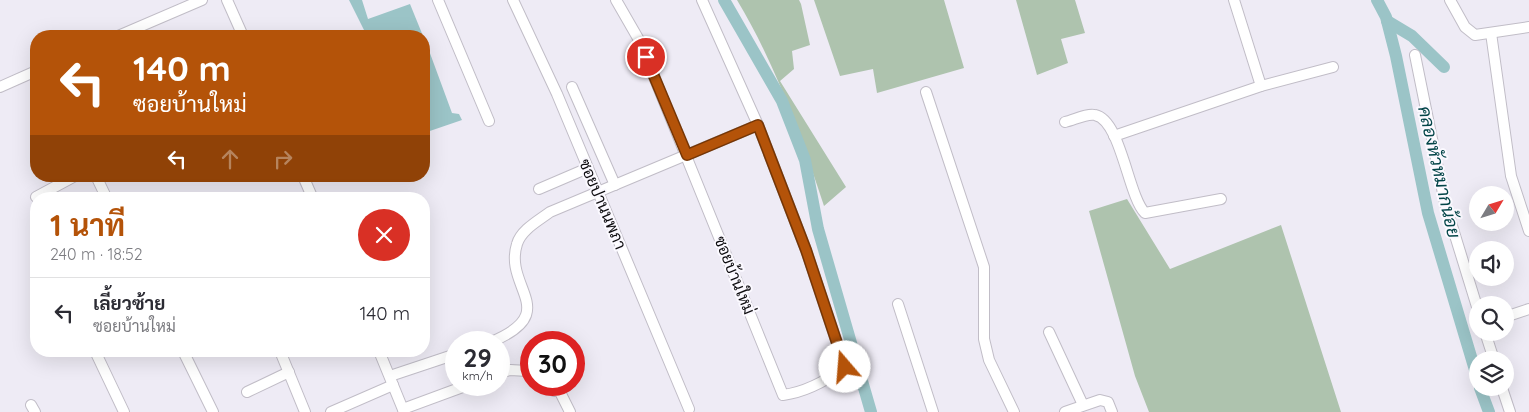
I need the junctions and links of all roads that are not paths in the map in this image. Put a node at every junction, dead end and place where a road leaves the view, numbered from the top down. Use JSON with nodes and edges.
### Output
{"nodes":[{"id":1,"x":202,"y":0,"type":"edge"},
{"id":2,"x":226,"y":0,"type":"edge"},
{"id":3,"x":438,"y":0,"type":"edge"},
{"id":4,"x":512,"y":0,"type":"edge"},
{"id":5,"x":616,"y":0,"type":"edge"},
{"id":6,"x":702,"y":0,"type":"edge"},
{"id":7,"x":1234,"y":0,"type":"edge"},
{"id":8,"x":1450,"y":0,"type":"edge"},
{"id":9,"x":1529,"y":27,"type":"edge"},
{"id":10,"x":132,"y":30,"type":"edge"},
{"id":11,"x":240,"y":30,"type":"edge"},
{"id":12,"x":1491,"y":33,"type":"junction"},
{"id":13,"x":1415,"y":54,"type":"dead end"},
{"id":14,"x":1333,"y":67,"type":"dead end"},
{"id":15,"x":30,"y":74,"type":"edge"},
{"id":16,"x":572,"y":86,"type":"dead end"},
{"id":17,"x":1261,"y":86,"type":"junction"},
{"id":18,"x":0,"y":87,"type":"edge"},
{"id":19,"x":926,"y":92,"type":"dead end"},
{"id":20,"x":489,"y":122,"type":"dead end"},
{"id":21,"x":1065,"y":122,"type":"dead end"},
{"id":22,"x":758,"y":125,"type":"junction"},
{"id":23,"x":1114,"y":136,"type":"junction"},
{"id":24,"x":687,"y":155,"type":"junction"},
{"id":25,"x":588,"y":168,"type":"junction"},
{"id":26,"x":64,"y":182,"type":"edge"},
{"id":27,"x":614,"y":185,"type":"junction"},
{"id":28,"x":539,"y":189,"type":"dead end"},
{"id":29,"x":45,"y":192,"type":"edge"},
{"id":30,"x":599,"y":192,"type":"junction"},
{"id":31,"x":1221,"y":199,"type":"dead end"},
{"id":32,"x":1529,"y":231,"type":"edge"},
{"id":33,"x":1474,"y":296,"type":"edge"},
{"id":34,"x":898,"y":304,"type":"dead end"},
{"id":35,"x":1529,"y":309,"type":"edge"},
{"id":36,"x":1514,"y":313,"type":"edge"},
{"id":37,"x":1049,"y":332,"type":"dead end"},
{"id":38,"x":510,"y":335,"type":"edge"},
{"id":39,"x":98,"y":357,"type":"edge"},
{"id":40,"x":186,"y":357,"type":"edge"},
{"id":41,"x":282,"y":357,"type":"edge"},
{"id":42,"x":381,"y":357,"type":"edge"},
{"id":43,"x":445,"y":359,"type":"edge"},
{"id":44,"x":288,"y":372,"type":"junction"},
{"id":45,"x":391,"y":381,"type":"junction"},
{"id":46,"x":247,"y":392,"type":"dead end"},
{"id":47,"x":445,"y":394,"type":"edge"},
{"id":48,"x":566,"y":396,"type":"edge"},
{"id":49,"x":1505,"y":396,"type":"edge"},
{"id":50,"x":1083,"y":405,"type":"junction"},
{"id":51,"x":689,"y":409,"type":"dead end"},
{"id":52,"x":403,"y":411,"type":"edge"},
{"id":53,"x":124,"y":412,"type":"edge"},
{"id":54,"x":213,"y":412,"type":"edge"},
{"id":55,"x":305,"y":412,"type":"edge"},
{"id":56,"x":331,"y":412,"type":"edge"},
{"id":57,"x":570,"y":412,"type":"edge"},
{"id":58,"x":933,"y":412,"type":"edge"},
{"id":59,"x":1014,"y":412,"type":"edge"},
{"id":60,"x":1065,"y":412,"type":"edge"},
{"id":61,"x":1112,"y":412,"type":"edge"},
{"id":62,"x":1510,"y":412,"type":"edge"}],
"edges":[{"from":1,"to":10,"type":"street"},
{"from":2,"to":11,"type":"street"},
{"from":3,"to":20,"type":"street"},
{"from":4,"to":25,"type":"street","name":"ซอยปานนพภา"},
{"from":5,"to":24,"type":"street","name":"ซอยบ้านใหม่"},
{"from":6,"to":22,"type":"street"},
{"from":7,"to":17,"type":"street"},
{"from":8,"to":12,"type":"street"},
{"from":9,"to":12,"type":"street"},
{"from":12,"to":32,"type":"street"},
{"from":13,"to":33,"type":"street"},
{"from":14,"to":17,"type":"street"},
{"from":15,"to":18,"type":"street"},
{"from":16,"to":27,"type":"street"},
{"from":17,"to":23,"type":"street"},
{"from":19,"to":59,"type":"street"},
{"from":21,"to":23,"type":"street"},
{"from":22,"to":24,"type":"street"},
{"from":22,"to":24,"type":"street","name":"ซอยบ้านใหม่"},
{"from":23,"to":31,"type":"street"},
{"from":24,"to":27,"type":"street"},
{"from":25,"to":28,"type":"street"},
{"from":25,"to":30,"type":"street","name":"ซอยปานนพภา"},
{"from":26,"to":29,"type":"street"},
{"from":27,"to":30,"type":"street"},
{"from":30,"to":38,"type":"street"},
{"from":30,"to":51,"type":"street","name":"ซอยปานนพภา"},
{"from":34,"to":58,"type":"street"},
{"from":35,"to":36,"type":"street"},
{"from":37,"to":50,"type":"street"},
{"from":39,"to":53,"type":"street"},
{"from":40,"to":54,"type":"street"},
{"from":41,"to":44,"type":"street"},
{"from":42,"to":45,"type":"street"},
{"from":43,"to":45,"type":"street"},
{"from":44,"to":46,"type":"street"},
{"from":44,"to":55,"type":"street"},
{"from":45,"to":52,"type":"street"},
{"from":45,"to":56,"type":"street"},
{"from":47,"to":52,"type":"street"},
{"from":48,"to":57,"type":"street"},
{"from":49,"to":62,"type":"street"},
{"from":50,"to":60,"type":"street"},
{"from":50,"to":61,"type":"street"}]}
